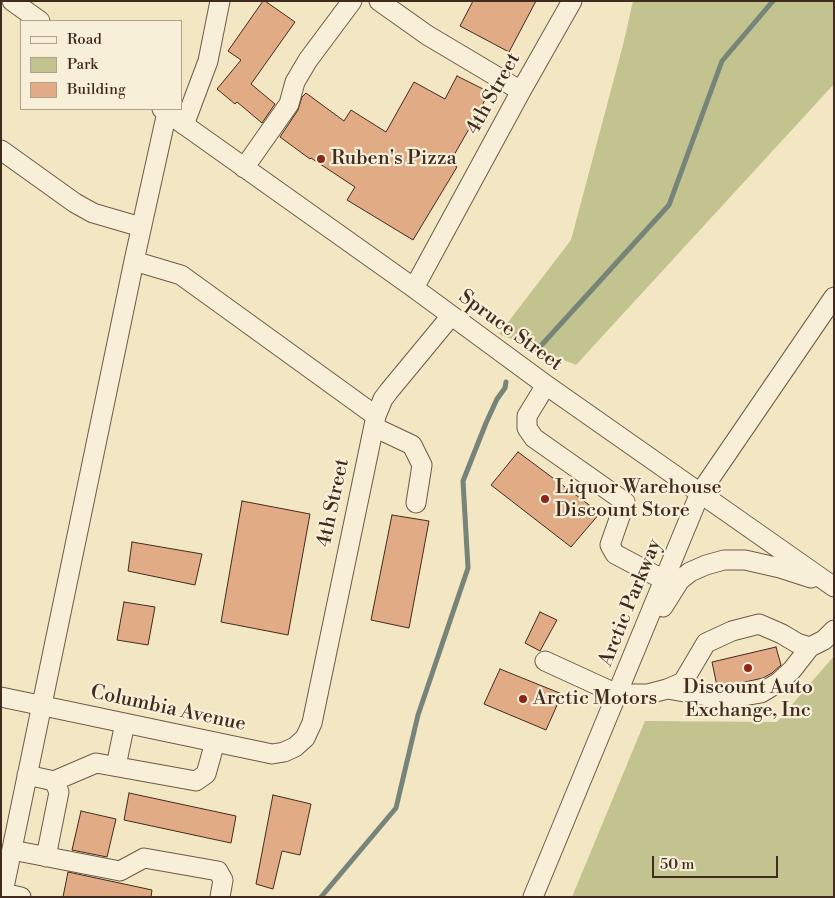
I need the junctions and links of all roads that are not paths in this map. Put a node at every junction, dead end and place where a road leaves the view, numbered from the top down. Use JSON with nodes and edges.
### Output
{"nodes":[{"id":1,"x":12,"y":1,"type":"edge"},
{"id":2,"x":220,"y":1,"type":"edge"},
{"id":3,"x":352,"y":1,"type":"edge"},
{"id":4,"x":379,"y":1,"type":"edge"},
{"id":5,"x":572,"y":1,"type":"edge"},
{"id":6,"x":39,"y":20,"type":"edge"},
{"id":7,"x":521,"y":91,"type":"junction"},
{"id":8,"x":164,"y":111,"type":"edge"},
{"id":9,"x":184,"y":124,"type":"junction"},
{"id":10,"x":1,"y":150,"type":"edge"},
{"id":11,"x":244,"y":168,"type":"junction"},
{"id":12,"x":142,"y":227,"type":"junction"},
{"id":13,"x":134,"y":261,"type":"junction"},
{"id":14,"x":414,"y":288,"type":"junction"},
{"id":15,"x":834,"y":297,"type":"edge"},
{"id":16,"x":451,"y":316,"type":"junction"},
{"id":17,"x":546,"y":385,"type":"junction"},
{"id":18,"x":375,"y":422,"type":"junction"},
{"id":19,"x":700,"y":493,"type":"junction"},
{"id":20,"x":416,"y":503,"type":"dead end"},
{"id":21,"x":664,"y":580,"type":"junction"},
{"id":22,"x":833,"y":586,"type":"edge"},
{"id":23,"x":834,"y":630,"type":"edge"},
{"id":24,"x":810,"y":647,"type":"junction"},
{"id":25,"x":545,"y":661,"type":"dead end"},
{"id":26,"x":667,"y":689,"type":"junction"},
{"id":27,"x":617,"y":694,"type":"junction"},
{"id":28,"x":1,"y":697,"type":"edge"},
{"id":29,"x":42,"y":705,"type":"junction"},
{"id":30,"x":125,"y":723,"type":"junction"},
{"id":31,"x":312,"y":723,"type":"joint"},
{"id":32,"x":215,"y":742,"type":"junction"},
{"id":33,"x":116,"y":766,"type":"junction"},
{"id":34,"x":27,"y":775,"type":"junction"},
{"id":35,"x":54,"y":781,"type":"junction"},
{"id":36,"x":12,"y":850,"type":"junction"},
{"id":37,"x":46,"y":857,"type":"junction"},
{"id":38,"x":9,"y":896,"type":"edge"},
{"id":39,"x":220,"y":897,"type":"edge"},
{"id":40,"x":533,"y":897,"type":"edge"}],
"edges":[{"from":1,"to":6,"type":"street"},
{"from":2,"to":9,"type":"street"},
{"from":3,"to":11,"type":"street"},
{"from":4,"to":7,"type":"street"},
{"from":5,"to":7,"type":"street","name":"4th Street"},
{"from":7,"to":14,"type":"street","name":"4th Street"},
{"from":8,"to":9,"type":"street","name":"Spruce Street"},
{"from":8,"to":12,"type":"street"},
{"from":9,"to":11,"type":"street","name":"Spruce Street"},
{"from":10,"to":12,"type":"street"},
{"from":11,"to":14,"type":"street","name":"Spruce Street"},
{"from":12,"to":13,"type":"street"},
{"from":13,"to":18,"type":"street"},
{"from":13,"to":29,"type":"street"},
{"from":14,"to":16,"type":"street","name":"Spruce Street"},
{"from":15,"to":19,"type":"street","name":"Arctic Parkway"},
{"from":16,"to":17,"type":"street","name":"Spruce Street"},
{"from":16,"to":18,"type":"street","name":"4th Street"},
{"from":17,"to":19,"type":"street","name":"Spruce Street"},
{"from":17,"to":21,"type":"street"},
{"from":18,"to":20,"type":"street"},
{"from":18,"to":31,"type":"street","name":"4th Street"},
{"from":19,"to":21,"type":"street","name":"Arctic Parkway"},
{"from":19,"to":22,"type":"street","name":"Spruce Street"},
{"from":21,"to":27,"type":"street","name":"Arctic Parkway"},
{"from":22,"to":27,"type":"street"},
{"from":23,"to":24,"type":"street"},
{"from":24,"to":26,"type":"street"},
{"from":24,"to":26,"type":"street"},
{"from":25,"to":27,"type":"street"},
{"from":26,"to":27,"type":"street"},
{"from":27,"to":40,"type":"street","name":"Arctic Parkway"},
{"from":28,"to":29,"type":"street","name":"Columbia Avenue"},
{"from":29,"to":30,"type":"street","name":"Columbia Avenue"},
{"from":29,"to":34,"type":"street"},
{"from":30,"to":32,"type":"street","name":"Columbia Avenue"},
{"from":30,"to":33,"type":"street"},
{"from":31,"to":32,"type":"street","name":"Columbia Avenue"},
{"from":32,"to":33,"type":"street"},
{"from":33,"to":35,"type":"street"},
{"from":34,"to":35,"type":"street"},
{"from":34,"to":36,"type":"street"},
{"from":35,"to":37,"type":"street"},
{"from":36,"to":37,"type":"street"},
{"from":36,"to":38,"type":"street"},
{"from":37,"to":39,"type":"street"}]}
